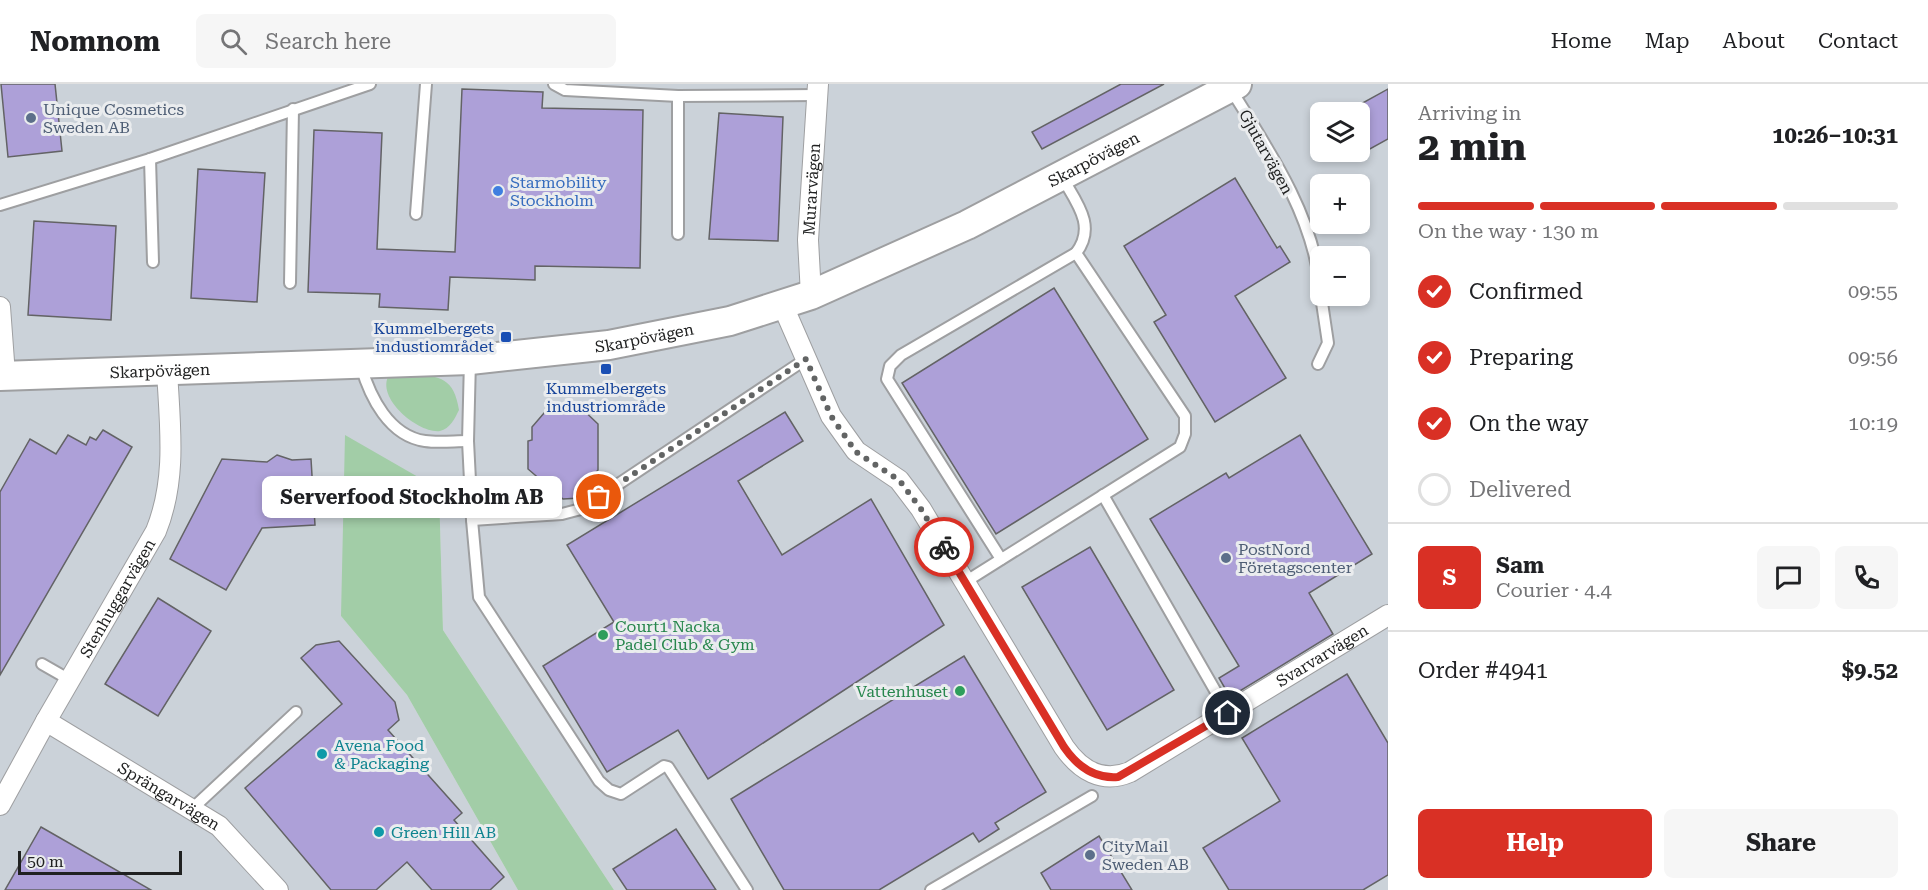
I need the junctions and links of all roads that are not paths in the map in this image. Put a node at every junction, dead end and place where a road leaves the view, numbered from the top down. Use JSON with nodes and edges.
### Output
{"nodes":[{"id":1,"x":370,"y":84,"type":"edge"},
{"id":2,"x":426,"y":84,"type":"edge"},
{"id":3,"x":554,"y":84,"type":"edge"},
{"id":4,"x":1232,"y":85,"type":"edge"},
{"id":5,"x":818,"y":89,"type":"edge"},
{"id":6,"x":678,"y":96,"type":"junction"},
{"id":7,"x":293,"y":109,"type":"junction"},
{"id":8,"x":150,"y":159,"type":"junction"},
{"id":9,"x":1062,"y":177,"type":"junction"},
{"id":10,"x":0,"y":205,"type":"edge"},
{"id":11,"x":416,"y":213,"type":"dead end"},
{"id":12,"x":678,"y":234,"type":"dead end"},
{"id":13,"x":1313,"y":246,"type":"edge"},
{"id":14,"x":1076,"y":253,"type":"junction"},
{"id":15,"x":153,"y":262,"type":"dead end"},
{"id":16,"x":290,"y":283,"type":"dead end"},
{"id":17,"x":811,"y":295,"type":"junction"},
{"id":18,"x":783,"y":306,"type":"junction"},
{"id":19,"x":1322,"y":306,"type":"edge"},
{"id":20,"x":0,"y":307,"type":"edge"},
{"id":21,"x":806,"y":359,"type":"junction"},
{"id":22,"x":470,"y":360,"type":"junction"},
{"id":23,"x":361,"y":364,"type":"junction"},
{"id":24,"x":1318,"y":364,"type":"dead end"},
{"id":25,"x":167,"y":371,"type":"junction"},
{"id":26,"x":3,"y":376,"type":"edge"},
{"id":27,"x":468,"y":441,"type":"junction"},
{"id":28,"x":1103,"y":495,"type":"junction"},
{"id":29,"x":472,"y":520,"type":"junction"},
{"id":30,"x":1001,"y":559,"type":"junction"},
{"id":31,"x":965,"y":582,"type":"junction"},
{"id":32,"x":1388,"y":615,"type":"edge"},
{"id":33,"x":42,"y":664,"type":"dead end"},
{"id":34,"x":70,"y":680,"type":"junction"},
{"id":35,"x":296,"y":712,"type":"dead end"},
{"id":36,"x":1228,"y":713,"type":"junction"},
{"id":37,"x":46,"y":721,"type":"junction"},
{"id":38,"x":1092,"y":796,"type":"dead end"},
{"id":39,"x":0,"y":805,"type":"edge"},
{"id":40,"x":193,"y":808,"type":"junction"},
{"id":41,"x":278,"y":890,"type":"edge"},
{"id":42,"x":747,"y":890,"type":"edge"},
{"id":43,"x":931,"y":890,"type":"edge"}],
"edges":[{"from":1,"to":7,"type":"lane"},
{"from":2,"to":11,"type":"lane"},
{"from":3,"to":6,"type":"lane"},
{"from":4,"to":9,"type":"street","name":"Skarpövägen"},
{"from":4,"to":13,"type":"lane","name":"Gjutarvägen"},
{"from":5,"to":6,"type":"lane"},
{"from":5,"to":17,"type":"street","name":"Murarvägen"},
{"from":6,"to":12,"type":"lane"},
{"from":7,"to":8,"type":"lane"},
{"from":7,"to":16,"type":"lane"},
{"from":8,"to":10,"type":"lane"},
{"from":8,"to":15,"type":"lane"},
{"from":9,"to":14,"type":"lane"},
{"from":9,"to":17,"type":"street","name":"Skarpövägen"},
{"from":14,"to":28,"type":"lane"},
{"from":14,"to":30,"type":"lane"},
{"from":17,"to":18,"type":"street","name":"Skarpövägen"},
{"from":18,"to":21,"type":"street","name":"Svarvarvägen"},
{"from":18,"to":22,"type":"street","name":"Skarpövägen"},
{"from":19,"to":24,"type":"lane"},
{"from":20,"to":26,"type":"street"},
{"from":21,"to":29,"type":"lane"},
{"from":21,"to":31,"type":"street","name":"Svarvarvägen"},
{"from":22,"to":23,"type":"street","name":"Skarpövägen"},
{"from":22,"to":27,"type":"lane"},
{"from":23,"to":25,"type":"street","name":"Skarpövägen"},
{"from":23,"to":27,"type":"lane"},
{"from":25,"to":26,"type":"street","name":"Skarpövägen"},
{"from":25,"to":34,"type":"street","name":"Stenhuggarvägen"},
{"from":27,"to":29,"type":"lane"},
{"from":28,"to":30,"type":"lane"},
{"from":28,"to":36,"type":"lane"},
{"from":29,"to":42,"type":"lane"},
{"from":30,"to":31,"type":"lane"},
{"from":31,"to":36,"type":"street","name":"Svarvarvägen"},
{"from":32,"to":36,"type":"street","name":"Svarvarvägen"},
{"from":33,"to":34,"type":"lane"},
{"from":34,"to":37,"type":"street","name":"Stenhuggarvägen"},
{"from":35,"to":40,"type":"lane"},
{"from":37,"to":39,"type":"street","name":"Stenhuggarvägen"},
{"from":37,"to":40,"type":"street","name":"Sprängarvägen"},
{"from":38,"to":43,"type":"lane"},
{"from":40,"to":41,"type":"street","name":"Sprängarvägen"}]}
